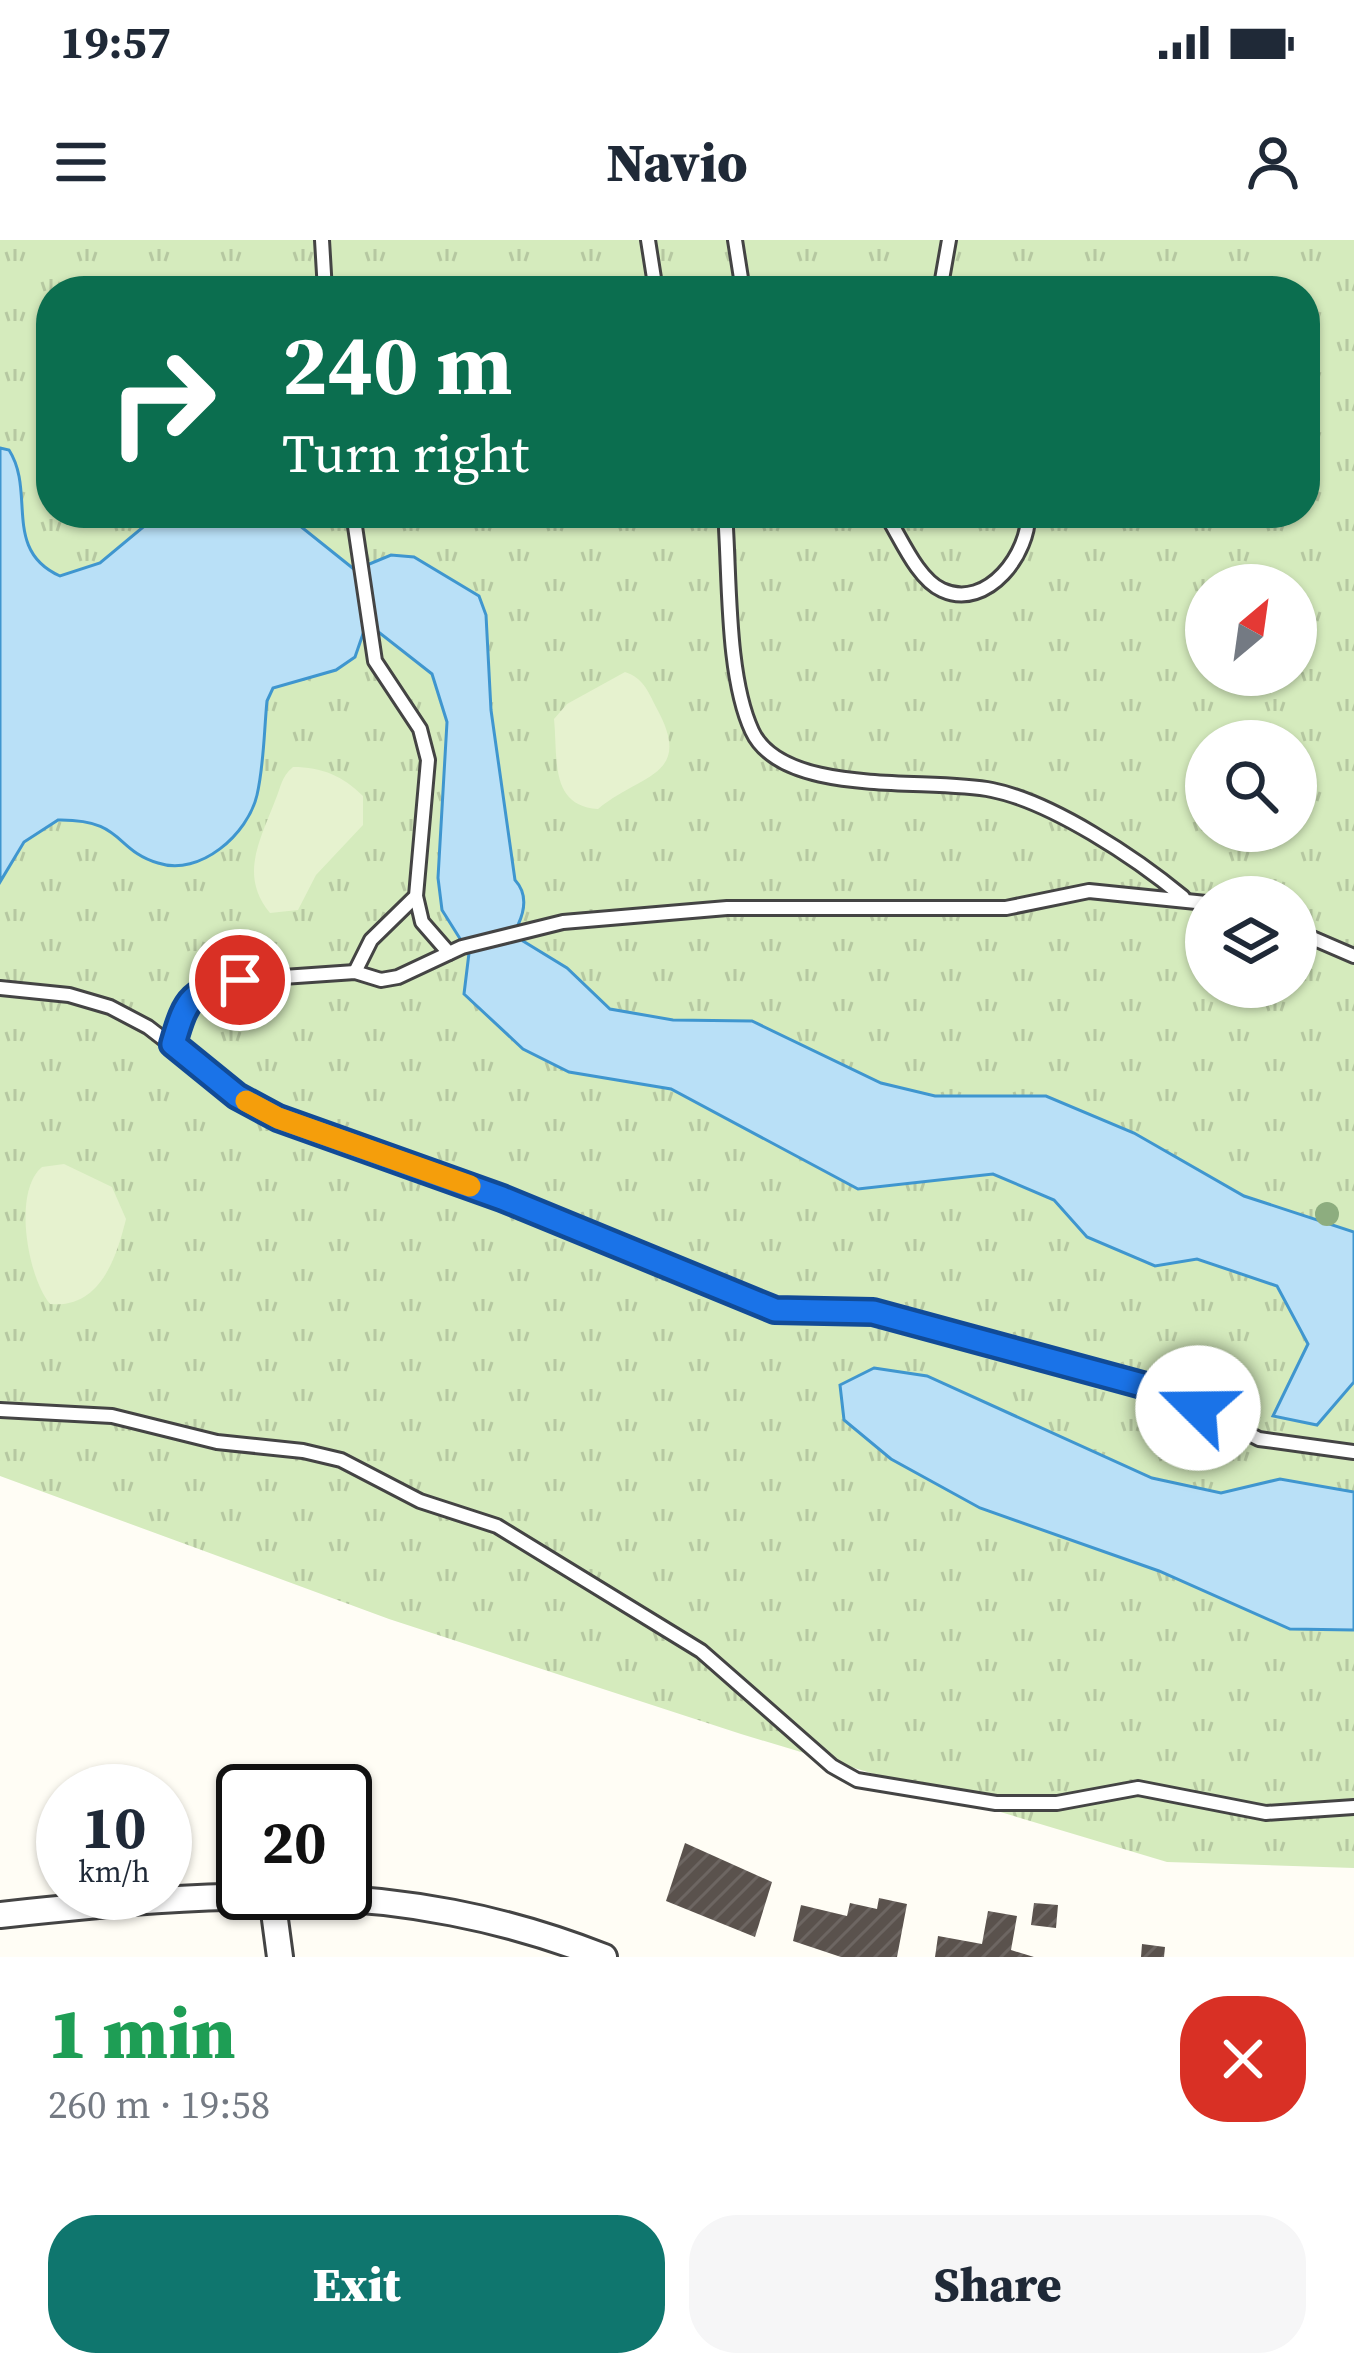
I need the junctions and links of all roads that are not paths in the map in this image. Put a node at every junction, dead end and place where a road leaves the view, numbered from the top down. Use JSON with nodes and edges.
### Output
{"nodes":[{"id":1,"x":322,"y":240,"type":"edge"},
{"id":2,"x":648,"y":240,"type":"edge"},
{"id":3,"x":735,"y":240,"type":"edge"},
{"id":4,"x":949,"y":240,"type":"edge"},
{"id":5,"x":324,"y":276,"type":"edge"},
{"id":6,"x":654,"y":276,"type":"edge"},
{"id":7,"x":741,"y":276,"type":"edge"},
{"id":8,"x":943,"y":276,"type":"edge"},
{"id":9,"x":356,"y":528,"type":"edge"},
{"id":10,"x":726,"y":528,"type":"edge"},
{"id":11,"x":895,"y":528,"type":"edge"},
{"id":12,"x":1026,"y":528,"type":"edge"},
{"id":13,"x":416,"y":896,"type":"junction"},
{"id":14,"x":1183,"y":897,"type":"joint"},
{"id":15,"x":1317,"y":940,"type":"edge"},
{"id":16,"x":456,"y":950,"type":"junction"},
{"id":17,"x":1354,"y":956,"type":"edge"},
{"id":18,"x":355,"y":972,"type":"junction"},
{"id":19,"x":0,"y":988,"type":"edge"},
{"id":20,"x":173,"y":1044,"type":"junction"},
{"id":21,"x":0,"y":1410,"type":"edge"},
{"id":22,"x":1354,"y":1452,"type":"edge"},
{"id":23,"x":1354,"y":1807,"type":"edge"},
{"id":24,"x":216,"y":1896,"type":"edge"},
{"id":25,"x":372,"y":1898,"type":"edge"},
{"id":26,"x":0,"y":1915,"type":"edge"},
{"id":27,"x":275,"y":1920,"type":"edge"},
{"id":28,"x":280,"y":1957,"type":"edge"},
{"id":29,"x":604,"y":1957,"type":"edge"}],
"edges":[{"from":1,"to":5,"type":"lane"},
{"from":2,"to":6,"type":"lane"},
{"from":3,"to":7,"type":"lane"},
{"from":4,"to":8,"type":"lane"},
{"from":9,"to":13,"type":"lane"},
{"from":10,"to":14,"type":"lane"},
{"from":11,"to":12,"type":"lane"},
{"from":13,"to":16,"type":"lane"},
{"from":13,"to":18,"type":"lane"},
{"from":14,"to":16,"type":"lane"},
{"from":15,"to":17,"type":"lane"},
{"from":16,"to":18,"type":"lane"},
{"from":18,"to":20,"type":"lane"},
{"from":19,"to":20,"type":"lane"},
{"from":20,"to":22,"type":"lane"},
{"from":21,"to":23,"type":"lane"},
{"from":24,"to":26,"type":"street"},
{"from":25,"to":29,"type":"street"},
{"from":27,"to":28,"type":"street"}]}
